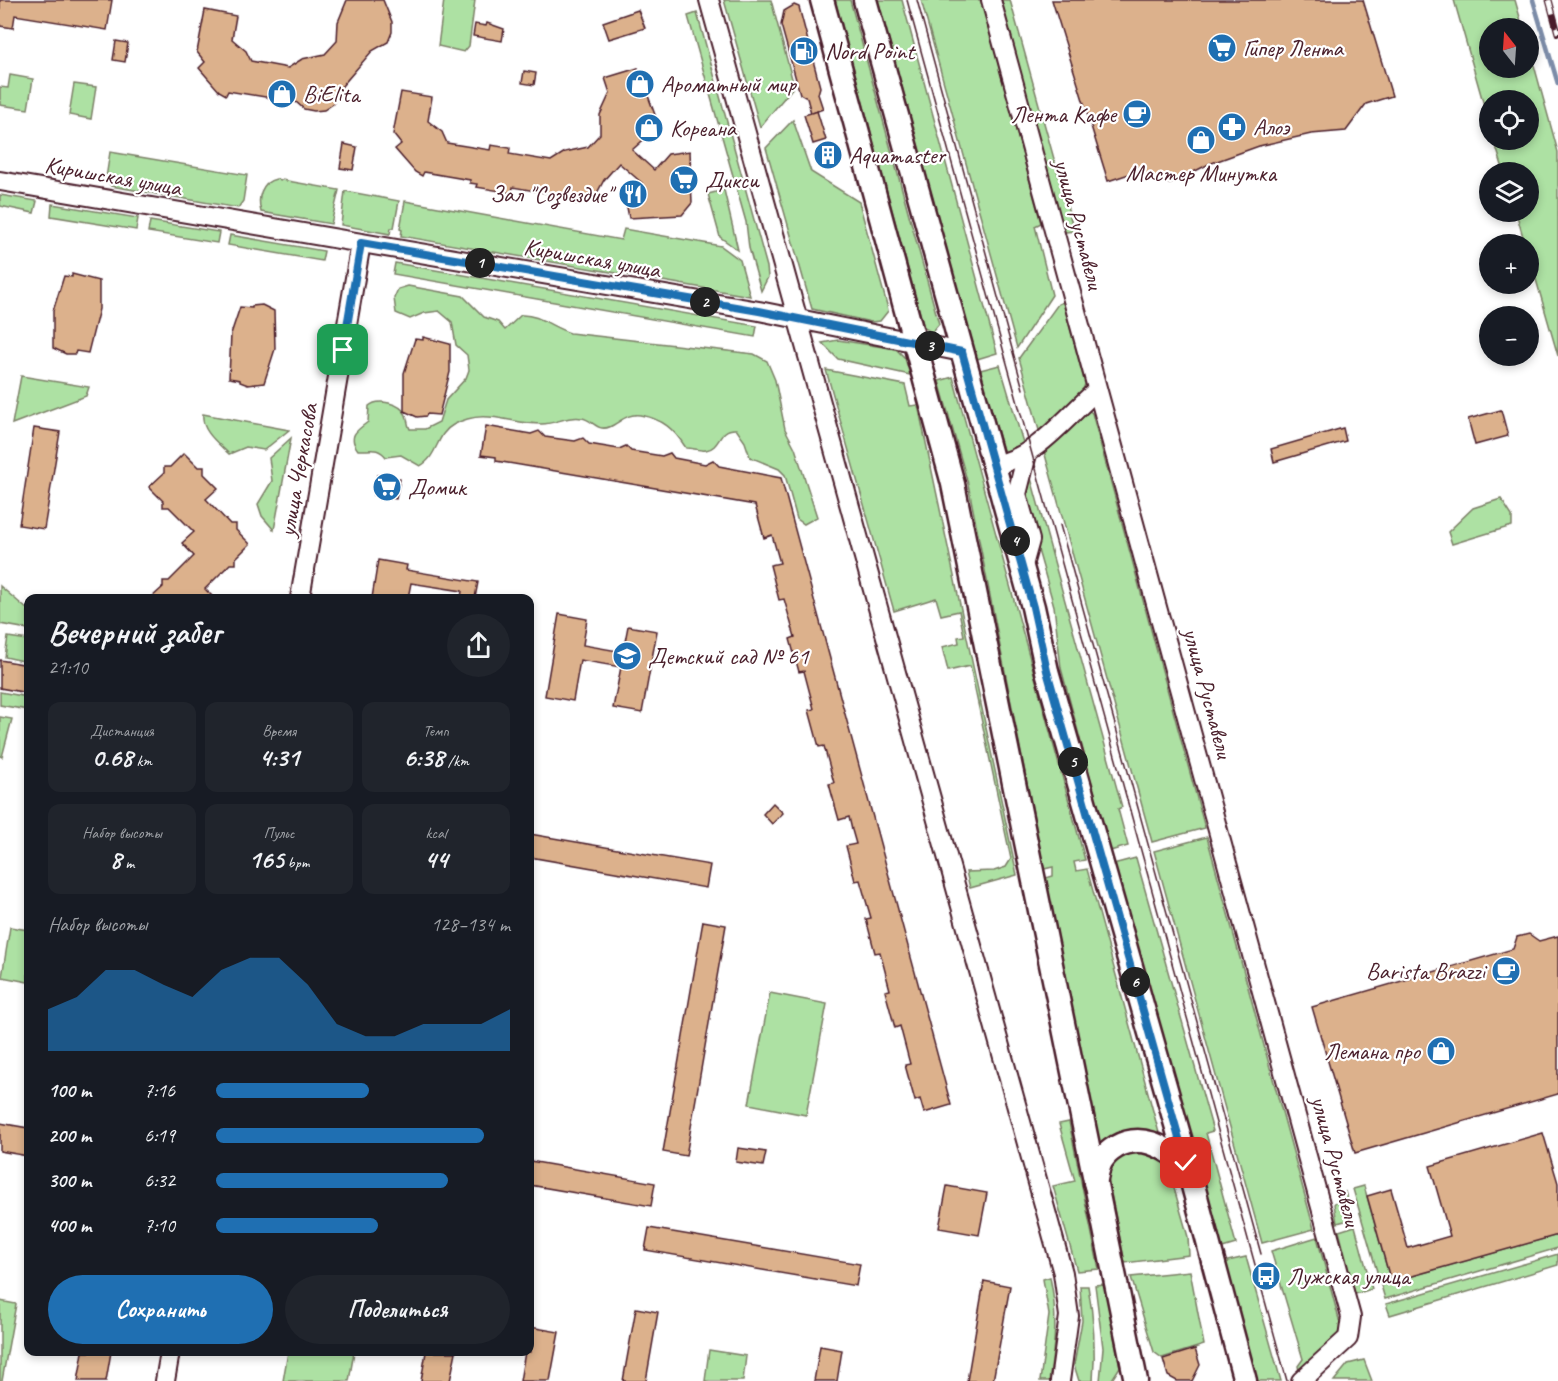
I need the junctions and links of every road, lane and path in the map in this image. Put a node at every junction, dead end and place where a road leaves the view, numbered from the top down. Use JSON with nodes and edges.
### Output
{"nodes":[{"id":1,"x":709,"y":0,"type":"edge"},
{"id":2,"x":822,"y":0,"type":"edge"},
{"id":3,"x":866,"y":0,"type":"edge"},
{"id":4,"x":992,"y":0,"type":"edge"},
{"id":5,"x":0,"y":181,"type":"edge"},
{"id":6,"x":361,"y":243,"type":"junction"},
{"id":7,"x":797,"y":320,"type":"junction"},
{"id":8,"x":916,"y":343,"type":"junction"},
{"id":9,"x":962,"y":352,"type":"junction"},
{"id":10,"x":1096,"y":391,"type":"junction"},
{"id":11,"x":1027,"y":454,"type":"junction"},
{"id":12,"x":994,"y":465,"type":"junction"},
{"id":13,"x":1022,"y":569,"type":"junction"},
{"id":14,"x":301,"y":594,"type":"edge"},
{"id":15,"x":1186,"y":1163,"type":"junction"},
{"id":16,"x":1095,"y":1183,"type":"junction"},
{"id":17,"x":169,"y":1356,"type":"edge"},
{"id":18,"x":165,"y":1381,"type":"edge"},
{"id":19,"x":1060,"y":1381,"type":"edge"},
{"id":20,"x":1136,"y":1381,"type":"edge"},
{"id":21,"x":1245,"y":1381,"type":"edge"},
{"id":22,"x":1301,"y":1381,"type":"edge"}],
"edges":[{"from":1,"to":7,"type":"street"},
{"from":2,"to":8,"type":"main road"},
{"from":3,"to":9,"type":"main road"},
{"from":4,"to":10,"type":"street","name":"улица Руставели"},
{"from":5,"to":6,"type":"street","name":"Киришская улица"},
{"from":6,"to":7,"type":"street","name":"Киришская улица"},
{"from":6,"to":14,"type":"street","name":"улица Черкасова"},
{"from":7,"to":8,"type":"street","name":"Киришская улица"},
{"from":7,"to":19,"type":"street"},
{"from":8,"to":9,"type":"street","name":"Киришская улица"},
{"from":8,"to":16,"type":"main road"},
{"from":9,"to":12,"type":"main road"},
{"from":10,"to":11,"type":"street"},
{"from":10,"to":22,"type":"street","name":"улица Руставели"},
{"from":11,"to":12,"type":"street"},
{"from":11,"to":13,"type":"street"},
{"from":12,"to":13,"type":"main road"},
{"from":13,"to":15,"type":"main road"},
{"from":15,"to":16,"type":"main road"},
{"from":15,"to":21,"type":"main road"},
{"from":16,"to":20,"type":"main road"},
{"from":17,"to":18,"type":"street"}]}
